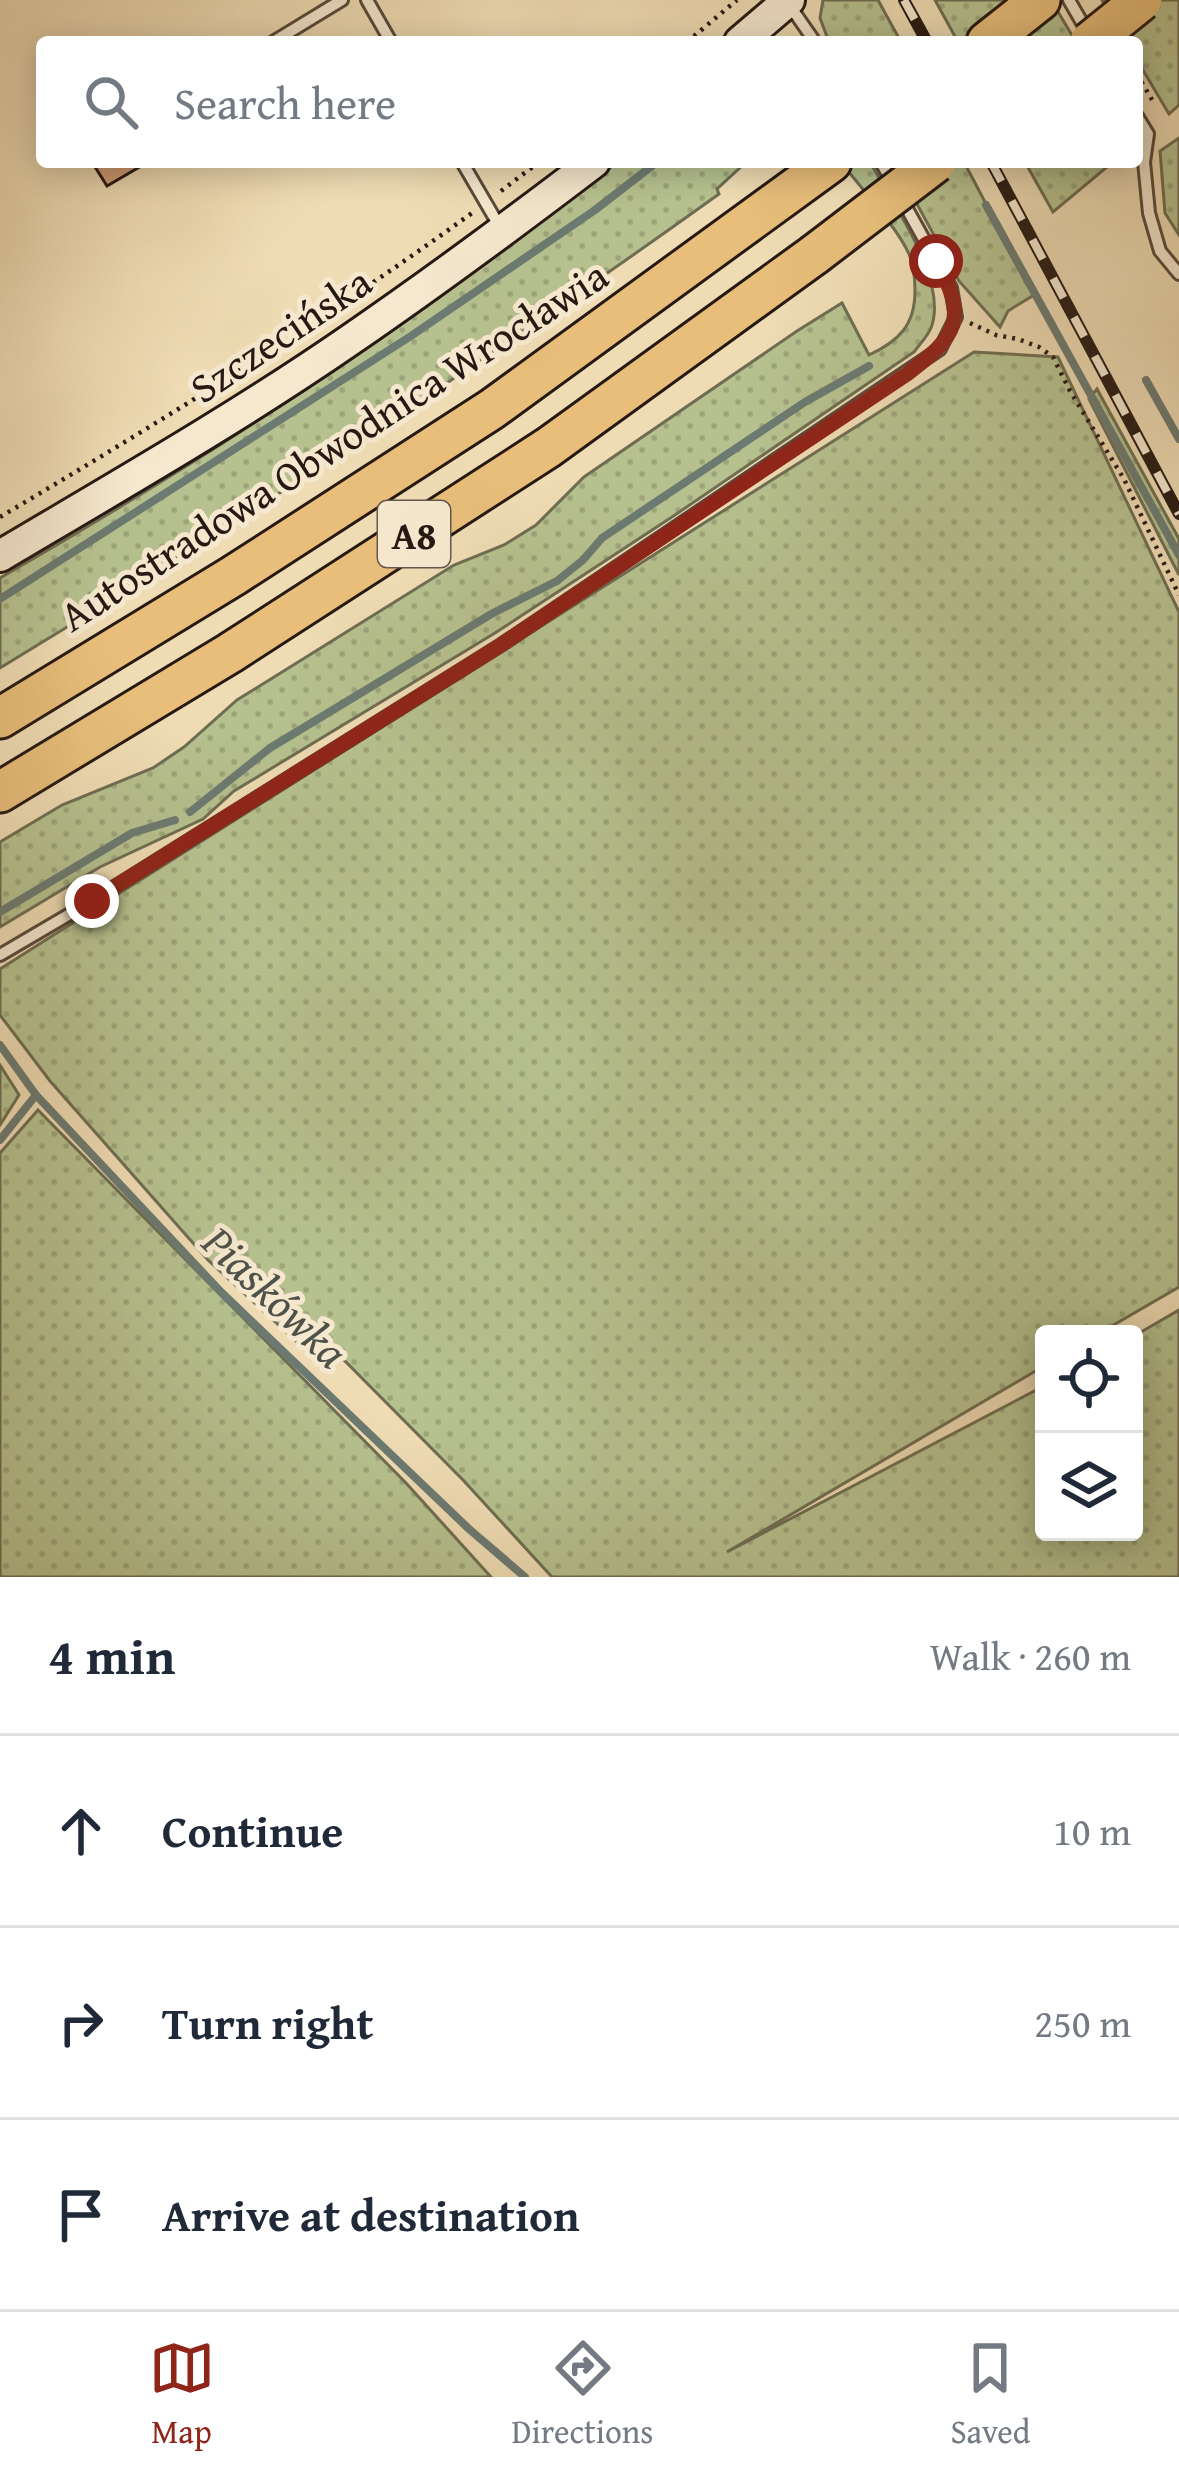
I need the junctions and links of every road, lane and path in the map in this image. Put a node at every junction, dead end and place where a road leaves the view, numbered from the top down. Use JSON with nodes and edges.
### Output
{"nodes":[{"id":1,"x":342,"y":0,"type":"edge"},
{"id":2,"x":367,"y":0,"type":"edge"},
{"id":3,"x":737,"y":0,"type":"edge"},
{"id":4,"x":1040,"y":0,"type":"edge"},
{"id":5,"x":1069,"y":0,"type":"edge"},
{"id":6,"x":1142,"y":0,"type":"edge"},
{"id":7,"x":788,"y":1,"type":"edge"},
{"id":8,"x":283,"y":36,"type":"edge"},
{"id":9,"x":388,"y":36,"type":"edge"},
{"id":10,"x":694,"y":36,"type":"edge"},
{"id":11,"x":747,"y":36,"type":"edge"},
{"id":12,"x":811,"y":36,"type":"edge"},
{"id":13,"x":995,"y":36,"type":"edge"},
{"id":14,"x":1089,"y":36,"type":"edge"},
{"id":15,"x":1099,"y":36,"type":"edge"},
{"id":16,"x":1143,"y":126,"type":"edge"},
{"id":17,"x":465,"y":168,"type":"edge"},
{"id":18,"x":531,"y":168,"type":"edge"},
{"id":19,"x":586,"y":168,"type":"edge"},
{"id":20,"x":823,"y":168,"type":"edge"},
{"id":21,"x":884,"y":168,"type":"edge"},
{"id":22,"x":929,"y":168,"type":"edge"},
{"id":23,"x":486,"y":202,"type":"junction"},
{"id":24,"x":503,"y":232,"type":"junction"},
{"id":25,"x":1179,"y":274,"type":"edge"},
{"id":26,"x":956,"y":317,"type":"junction"},
{"id":27,"x":0,"y":517,"type":"edge"},
{"id":28,"x":0,"y":556,"type":"edge"},
{"id":29,"x":1179,"y":595,"type":"edge"},
{"id":30,"x":0,"y":718,"type":"edge"},
{"id":31,"x":0,"y":792,"type":"edge"},
{"id":32,"x":0,"y":955,"type":"edge"}],
"edges":[{"from":1,"to":8,"type":"lane"},
{"from":2,"to":9,"type":"lane"},
{"from":3,"to":10,"type":"path"},
{"from":4,"to":13,"type":"highway"},
{"from":5,"to":14,"type":"lane"},
{"from":6,"to":15,"type":"highway","bridge":true},
{"from":7,"to":11,"type":"street"},
{"from":7,"to":12,"type":"lane"},
{"from":16,"to":25,"type":"lane"},
{"from":17,"to":23,"type":"lane"},
{"from":18,"to":23,"type":"path"},
{"from":19,"to":24,"type":"street","name":"Szczecińska"},
{"from":20,"to":30,"type":"highway","name":"Autostradowa Obwodnica Wrocławia","number":"A8"},
{"from":21,"to":26,"type":"lane"},
{"from":22,"to":31,"type":"highway","number":"A8","bridge":true},
{"from":23,"to":24,"type":"lane"},
{"from":23,"to":27,"type":"path"},
{"from":24,"to":28,"type":"street","name":"Szczecińska"},
{"from":26,"to":29,"type":"path"},
{"from":26,"to":32,"type":"lane"}]}
